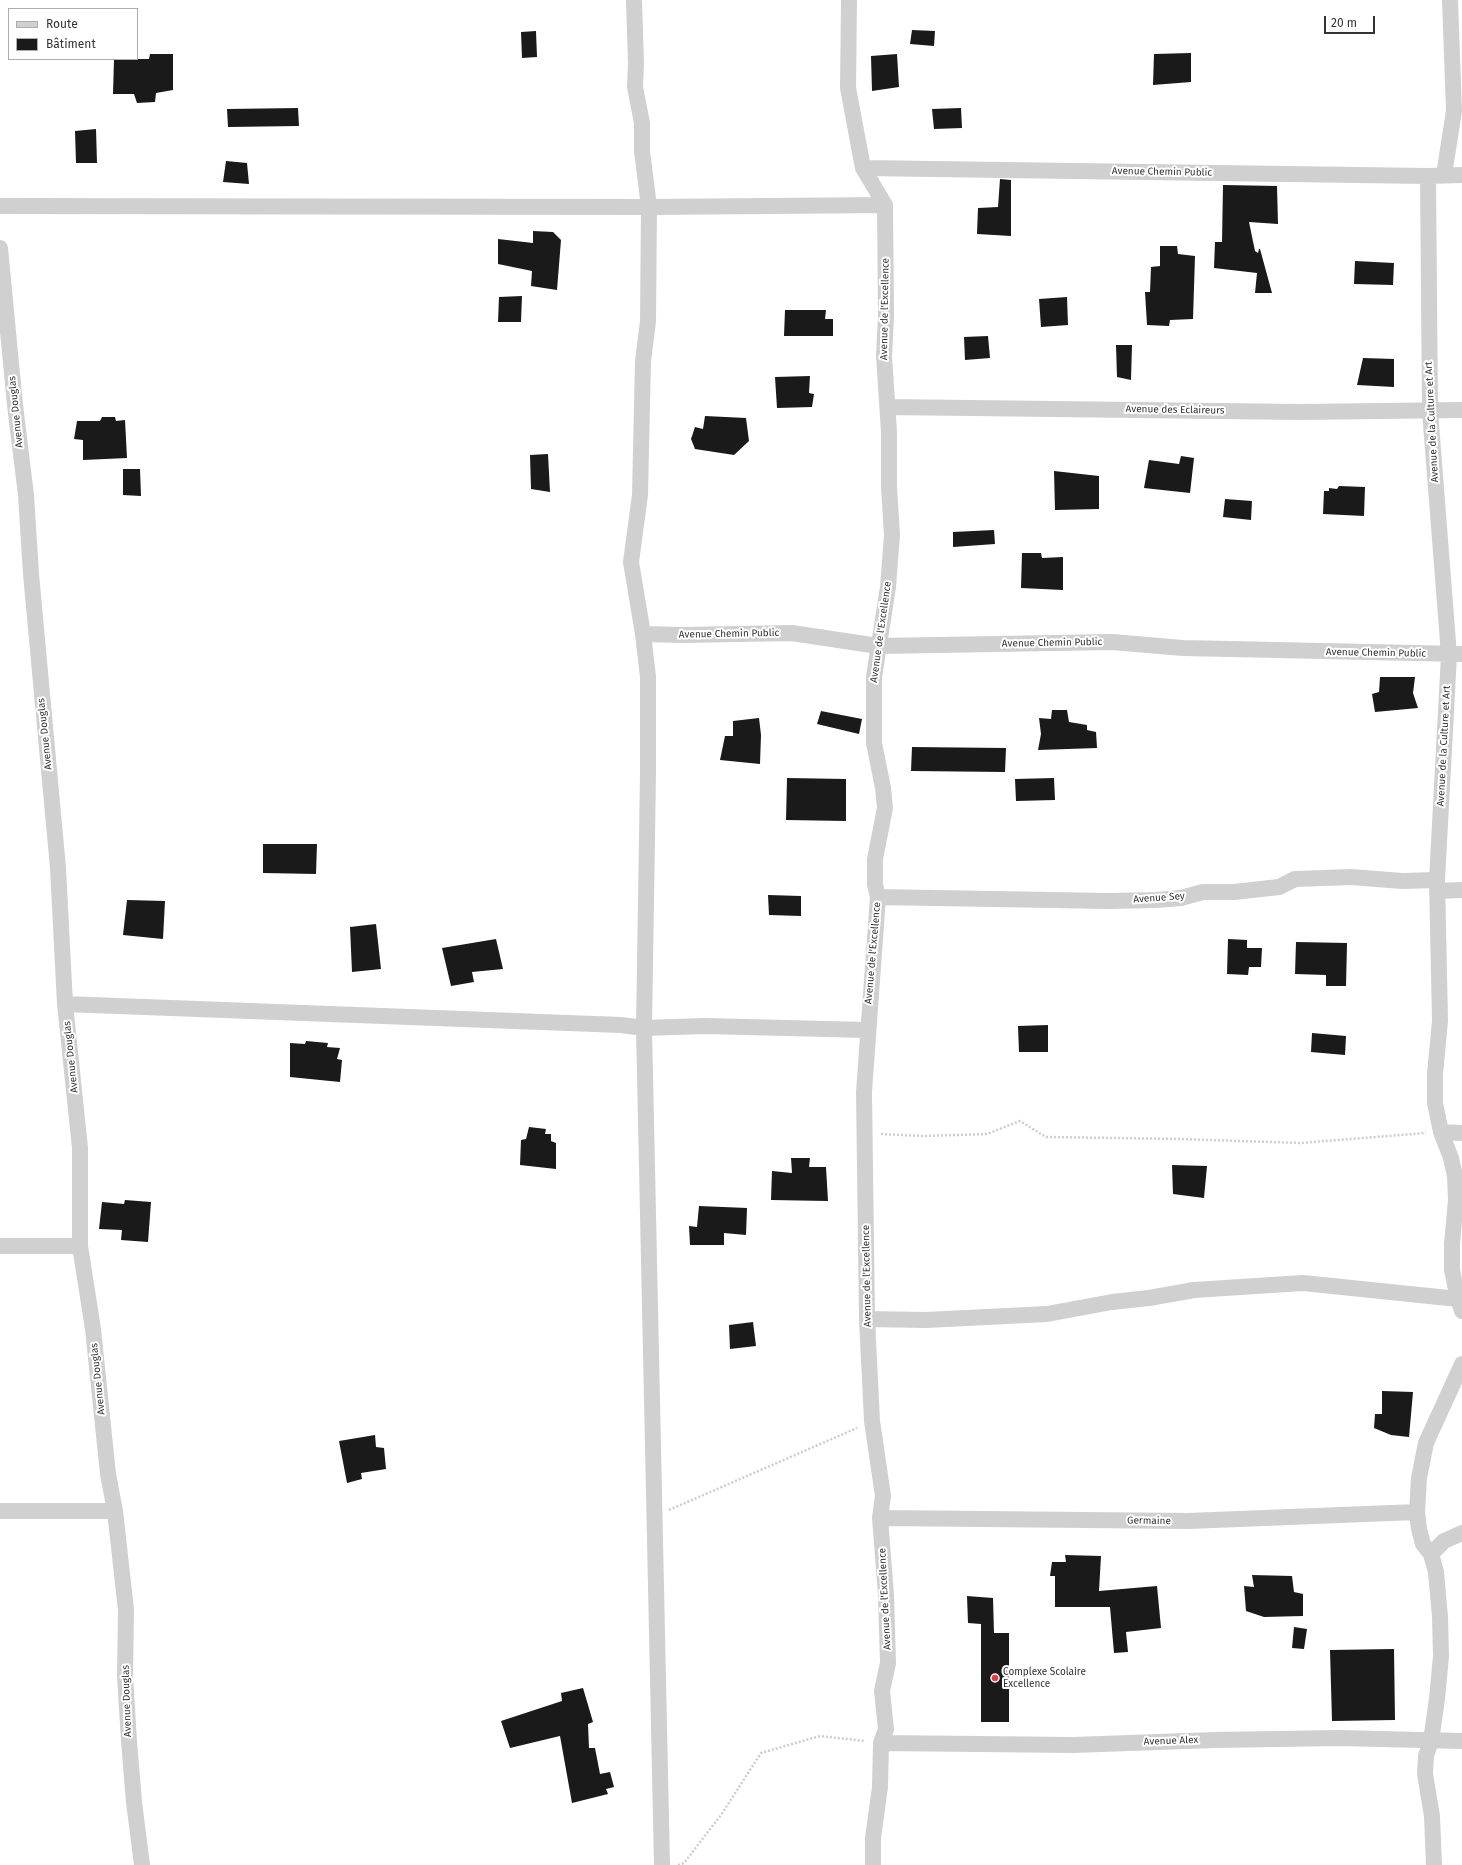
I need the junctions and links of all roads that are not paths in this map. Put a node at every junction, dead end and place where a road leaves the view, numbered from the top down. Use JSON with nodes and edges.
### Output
{"nodes":[{"id":1,"x":634,"y":0,"type":"edge"},
{"id":2,"x":849,"y":0,"type":"edge"},
{"id":3,"x":1450,"y":0,"type":"edge"},
{"id":4,"x":863,"y":168,"type":"junction"},
{"id":5,"x":1444,"y":175,"type":"junction"},
{"id":6,"x":1462,"y":175,"type":"edge"},
{"id":7,"x":1428,"y":176,"type":"junction"},
{"id":8,"x":885,"y":205,"type":"junction"},
{"id":9,"x":0,"y":206,"type":"edge"},
{"id":10,"x":649,"y":207,"type":"junction"},
{"id":11,"x":0,"y":248,"type":"edge"},
{"id":12,"x":7,"y":405,"type":"edge"},
{"id":13,"x":888,"y":407,"type":"junction"},
{"id":14,"x":1462,"y":410,"type":"edge"},
{"id":15,"x":1430,"y":411,"type":"junction"},
{"id":16,"x":643,"y":634,"type":"junction"},
{"id":17,"x":878,"y":646,"type":"junction"},
{"id":18,"x":1455,"y":654,"type":"edge"},
{"id":19,"x":1438,"y":885,"type":"junction"},
{"id":20,"x":1462,"y":890,"type":"edge"},
{"id":21,"x":878,"y":897,"type":"junction"},
{"id":22,"x":65,"y":1004,"type":"junction"},
{"id":23,"x":644,"y":1028,"type":"junction"},
{"id":24,"x":867,"y":1030,"type":"junction"},
{"id":25,"x":1441,"y":1132,"type":"junction"},
{"id":26,"x":1462,"y":1133,"type":"edge"},
{"id":27,"x":0,"y":1246,"type":"edge"},
{"id":28,"x":80,"y":1246,"type":"junction"},
{"id":29,"x":1460,"y":1305,"type":"edge"},
{"id":30,"x":867,"y":1319,"type":"junction"},
{"id":31,"x":1462,"y":1364,"type":"edge"},
{"id":32,"x":0,"y":1511,"type":"edge"},
{"id":33,"x":115,"y":1511,"type":"junction"},
{"id":34,"x":1417,"y":1512,"type":"junction"},
{"id":35,"x":880,"y":1518,"type":"junction"},
{"id":36,"x":1462,"y":1533,"type":"edge"},
{"id":37,"x":1431,"y":1554,"type":"junction"},
{"id":38,"x":1431,"y":1741,"type":"junction"},
{"id":39,"x":1462,"y":1741,"type":"edge"},
{"id":40,"x":881,"y":1743,"type":"junction"},
{"id":41,"x":142,"y":1865,"type":"edge"},
{"id":42,"x":662,"y":1865,"type":"edge"},
{"id":43,"x":873,"y":1865,"type":"edge"},
{"id":44,"x":1434,"y":1865,"type":"edge"}],
"edges":[{"from":1,"to":10,"type":"street"},
{"from":2,"to":4,"type":"street"},
{"from":3,"to":5,"type":"street"},
{"from":4,"to":7,"type":"street","name":"Avenue Chemin Public"},
{"from":4,"to":8,"type":"street"},
{"from":5,"to":6,"type":"street","name":"Avenue Chemin Public"},
{"from":5,"to":7,"type":"street","name":"Avenue Chemin Public"},
{"from":7,"to":15,"type":"street","name":"Avenue de la Culture et Art"},
{"from":8,"to":10,"type":"street"},
{"from":8,"to":13,"type":"street","name":"Avenue de l'Excellence"},
{"from":9,"to":10,"type":"street"},
{"from":10,"to":16,"type":"street"},
{"from":11,"to":12,"type":"street","name":"Avenue Douglas"},
{"from":12,"to":22,"type":"street","name":"Avenue Douglas"},
{"from":13,"to":15,"type":"street","name":"Avenue des Eclaireurs"},
{"from":13,"to":17,"type":"street","name":"Avenue de l'Excellence"},
{"from":14,"to":15,"type":"street","name":"Avenue des Eclaireurs"},
{"from":15,"to":18,"type":"street","name":"Avenue de la Culture et Art"},
{"from":16,"to":17,"type":"street","name":"Avenue Chemin Public"},
{"from":16,"to":23,"type":"street"},
{"from":17,"to":18,"type":"street","name":"Avenue Chemin Public"},
{"from":17,"to":21,"type":"street","name":"Avenue de l'Excellence"},
{"from":18,"to":19,"type":"street","name":"Avenue de la Culture et Art"},
{"from":19,"to":20,"type":"street","name":"Avenue Sey"},
{"from":19,"to":21,"type":"street","name":"Avenue Sey"},
{"from":19,"to":25,"type":"street","name":"Avenue de la Culture et Art"},
{"from":21,"to":24,"type":"street","name":"Avenue de l'Excellence"},
{"from":22,"to":23,"type":"street"},
{"from":22,"to":28,"type":"street","name":"Avenue Douglas"},
{"from":23,"to":24,"type":"street"},
{"from":23,"to":42,"type":"street"},
{"from":24,"to":30,"type":"street","name":"Avenue de l'Excellence"},
{"from":25,"to":26,"type":"street"},
{"from":25,"to":29,"type":"street","name":"Avenue de la Culture et Art"},
{"from":27,"to":28,"type":"street"},
{"from":28,"to":33,"type":"street","name":"Avenue Douglas"},
{"from":29,"to":30,"type":"street"},
{"from":30,"to":35,"type":"street","name":"Avenue de l'Excellence"},
{"from":31,"to":34,"type":"street"},
{"from":32,"to":33,"type":"street"},
{"from":33,"to":41,"type":"street","name":"Avenue Douglas"},
{"from":34,"to":35,"type":"street","name":"Germaine"},
{"from":34,"to":37,"type":"street"},
{"from":35,"to":40,"type":"street","name":"Avenue de l'Excellence"},
{"from":36,"to":37,"type":"street"},
{"from":37,"to":38,"type":"street"},
{"from":38,"to":39,"type":"street","name":"Avenue Alex"},
{"from":38,"to":40,"type":"street","name":"Avenue Alex"},
{"from":38,"to":44,"type":"street"},
{"from":40,"to":43,"type":"street","name":"Avenue de l'Excellence"}]}
